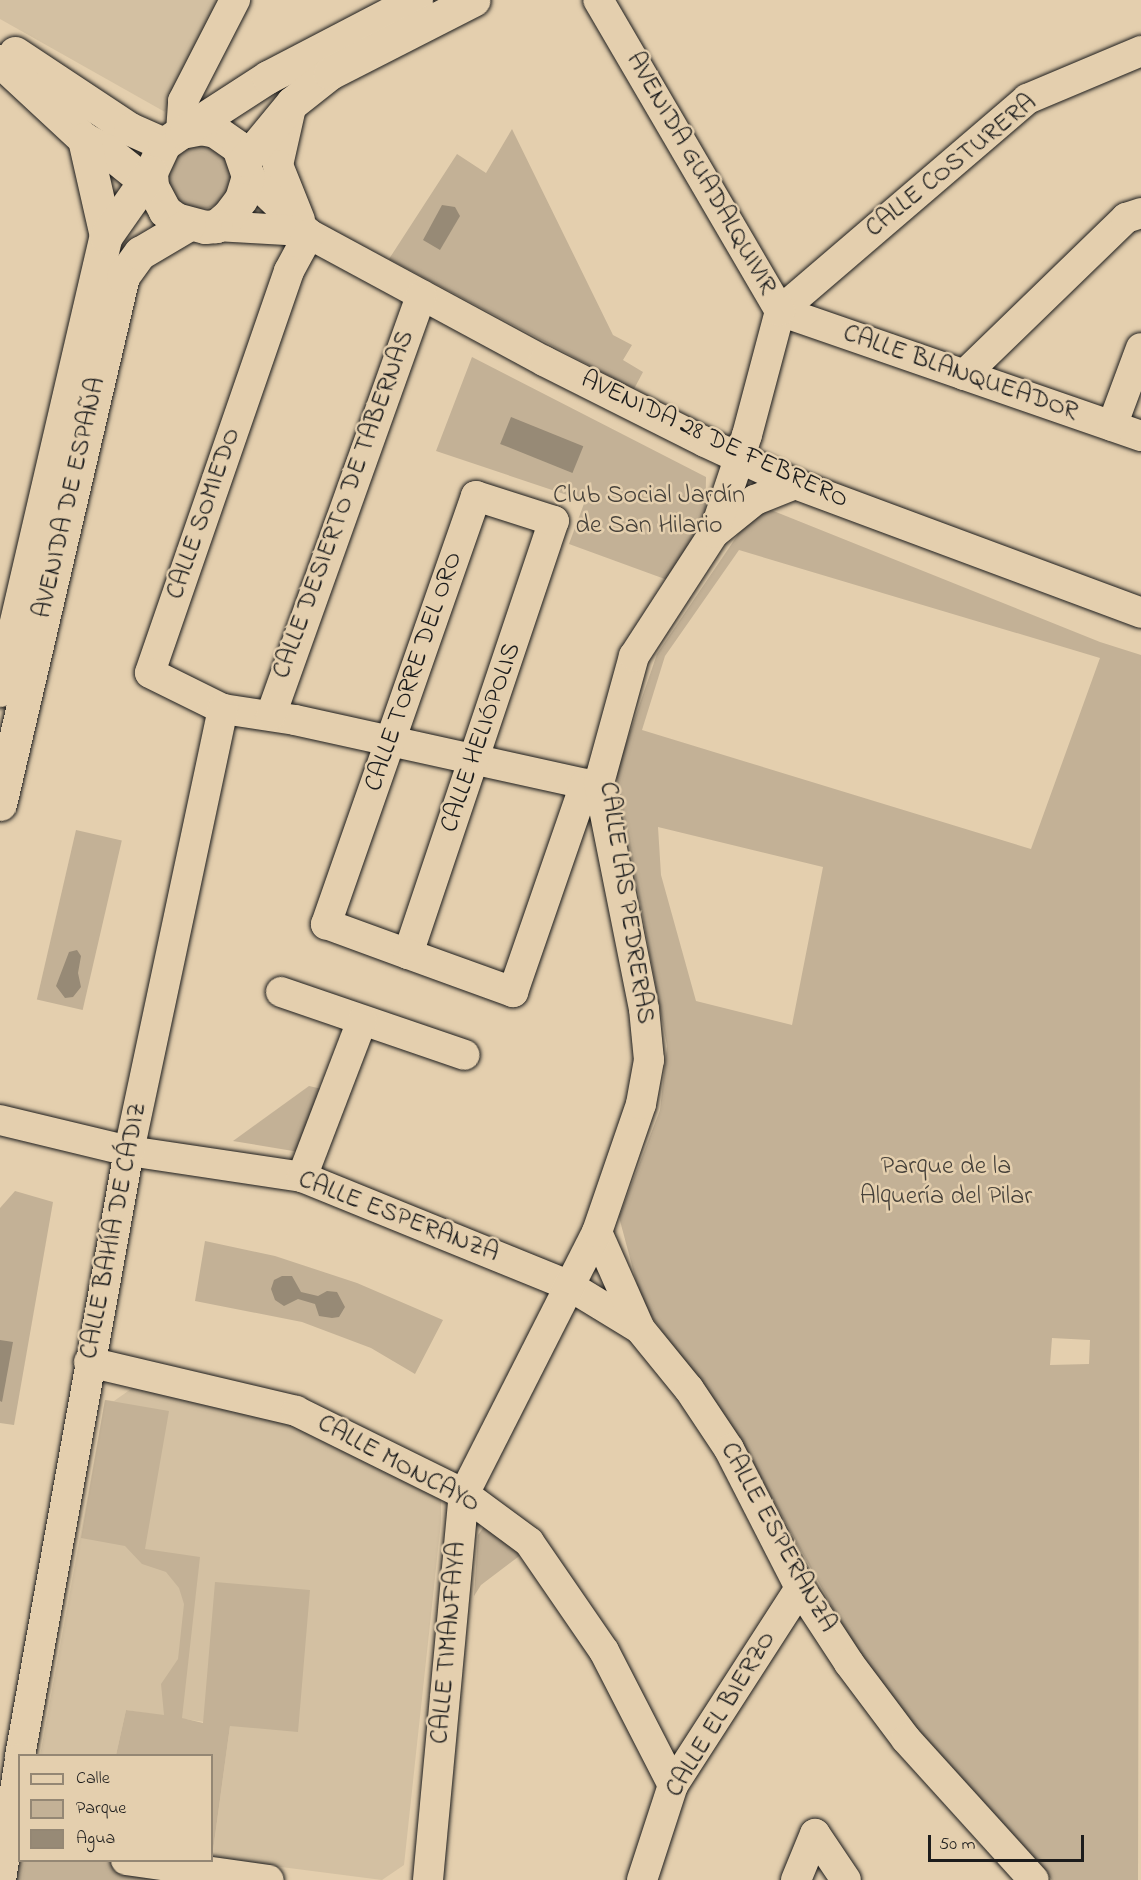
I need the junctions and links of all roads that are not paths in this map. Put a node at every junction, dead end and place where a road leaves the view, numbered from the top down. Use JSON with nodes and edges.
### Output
{"nodes":[{"id":1,"x":235,"y":0,"type":"edge"},
{"id":2,"x":416,"y":0,"type":"edge"},
{"id":3,"x":473,"y":0,"type":"edge"},
{"id":4,"x":598,"y":0,"type":"edge"},
{"id":5,"x":0,"y":45,"type":"edge"},
{"id":6,"x":1141,"y":51,"type":"edge"},
{"id":7,"x":0,"y":61,"type":"edge"},
{"id":8,"x":292,"y":103,"type":"junction"},
{"id":9,"x":84,"y":139,"type":"junction"},
{"id":10,"x":171,"y":146,"type":"junction"},
{"id":11,"x":247,"y":168,"type":"junction"},
{"id":12,"x":1141,"y":213,"type":"edge"},
{"id":13,"x":202,"y":225,"type":"junction"},
{"id":14,"x":306,"y":233,"type":"junction"},
{"id":15,"x":106,"y":237,"type":"junction"},
{"id":16,"x":421,"y":296,"type":"junction"},
{"id":17,"x":780,"y":311,"type":"junction"},
{"id":18,"x":1141,"y":348,"type":"edge"},
{"id":19,"x":964,"y":375,"type":"junction"},
{"id":20,"x":1112,"y":426,"type":"junction"},
{"id":21,"x":1141,"y":436,"type":"edge"},
{"id":22,"x":740,"y":458,"type":"junction"},
{"id":23,"x":795,"y":484,"type":"junction"},
{"id":24,"x":554,"y":521,"type":"joint"},
{"id":25,"x":714,"y":532,"type":"junction"},
{"id":26,"x":1141,"y":614,"type":"edge"},
{"id":27,"x":0,"y":690,"type":"edge"},
{"id":28,"x":223,"y":710,"type":"junction"},
{"id":29,"x":271,"y":715,"type":"junction"},
{"id":30,"x":390,"y":743,"type":"junction"},
{"id":31,"x":477,"y":759,"type":"junction"},
{"id":32,"x":592,"y":783,"type":"junction"},
{"id":33,"x":0,"y":804,"type":"edge"},
{"id":34,"x":408,"y":954,"type":"junction"},
{"id":35,"x":280,"y":992,"type":"dead end"},
{"id":36,"x":362,"y":1021,"type":"junction"},
{"id":37,"x":465,"y":1055,"type":"dead end"},
{"id":38,"x":0,"y":1120,"type":"edge"},
{"id":39,"x":129,"y":1151,"type":"junction"},
{"id":40,"x":302,"y":1177,"type":"junction"},
{"id":41,"x":597,"y":1232,"type":"junction"},
{"id":42,"x":568,"y":1286,"type":"junction"},
{"id":43,"x":640,"y":1329,"type":"junction"},
{"id":44,"x":89,"y":1362,"type":"junction"},
{"id":45,"x":464,"y":1494,"type":"junction"},
{"id":46,"x":800,"y":1588,"type":"junction"},
{"id":47,"x":21,"y":1754,"type":"edge"},
{"id":48,"x":18,"y":1772,"type":"edge"},
{"id":49,"x":673,"y":1785,"type":"junction"},
{"id":50,"x":8,"y":1844,"type":"edge"},
{"id":51,"x":140,"y":1862,"type":"edge"},
{"id":52,"x":1,"y":1880,"type":"edge"},
{"id":53,"x":269,"y":1880,"type":"edge"},
{"id":54,"x":428,"y":1880,"type":"edge"},
{"id":55,"x":642,"y":1880,"type":"edge"},
{"id":56,"x":796,"y":1880,"type":"edge"},
{"id":57,"x":846,"y":1880,"type":"edge"},
{"id":58,"x":1034,"y":1880,"type":"edge"}],
"edges":[{"from":1,"to":10,"type":"street"},
{"from":2,"to":10,"type":"main road","name":"AVENIDA DE ESPAÑA"},
{"from":3,"to":8,"type":"main road"},
{"from":4,"to":17,"type":"street","name":"AVENIDA GUADALQUIVIR"},
{"from":5,"to":10,"type":"main road"},
{"from":6,"to":17,"type":"street","name":"CALLE COSTURERA"},
{"from":7,"to":9,"type":"main road"},
{"from":8,"to":11,"type":"main road"},
{"from":8,"to":14,"type":"street"},
{"from":9,"to":10,"type":"main road"},
{"from":9,"to":15,"type":"main road"},
{"from":10,"to":11,"type":"main road"},
{"from":10,"to":13,"type":"main road"},
{"from":10,"to":15,"type":"main road","name":"AVENIDA DE ESPAÑA"},
{"from":11,"to":13,"type":"main road"},
{"from":11,"to":14,"type":"street","name":"AVENIDA 28 DE FEBRERO"},
{"from":12,"to":19,"type":"street"},
{"from":13,"to":14,"type":"street","name":"AVENIDA 28 DE FEBRERO"},
{"from":13,"to":33,"type":"main road","name":"AVENIDA DE ESPAÑA"},
{"from":14,"to":16,"type":"street","name":"AVENIDA 28 DE FEBRERO"},
{"from":14,"to":28,"type":"street","name":"CALLE SOMIEDO"},
{"from":15,"to":27,"type":"main road","name":"AVENIDA DE ESPAÑA"},
{"from":16,"to":22,"type":"street","name":"AVENIDA 28 DE FEBRERO"},
{"from":16,"to":29,"type":"street","name":"CALLE DESIERTO DE TABERNAS"},
{"from":17,"to":19,"type":"street","name":"CALLE BLANQUEADOR"},
{"from":17,"to":22,"type":"street","name":"AVENIDA GUADALQUIVIR"},
{"from":18,"to":20,"type":"street"},
{"from":19,"to":20,"type":"street","name":"CALLE BLANQUEADOR"},
{"from":20,"to":21,"type":"street","name":"CALLE BLANQUEADOR"},
{"from":22,"to":23,"type":"street","name":"AVENIDA 28 DE FEBRERO"},
{"from":22,"to":25,"type":"street","name":"CALLE LAS PEDRERAS"},
{"from":23,"to":25,"type":"street","name":"CALLE LAS PEDRERAS"},
{"from":23,"to":26,"type":"street","name":"AVENIDA 28 DE FEBRERO"},
{"from":24,"to":30,"type":"street","name":"CALLE TORRE DEL ORO"},
{"from":24,"to":31,"type":"street","name":"CALLE HELIÓPOLIS"},
{"from":25,"to":32,"type":"street","name":"CALLE LAS PEDRERAS"},
{"from":28,"to":29,"type":"street","name":"CALLE SOMIEDO"},
{"from":28,"to":39,"type":"street","name":"CALLE BAHÍA DE CÁDIZ"},
{"from":29,"to":30,"type":"street","name":"CALLE SOMIEDO"},
{"from":30,"to":31,"type":"street","name":"CALLE SOMIEDO"},
{"from":30,"to":34,"type":"street","name":"CALLE TORRE DEL ORO"},
{"from":31,"to":32,"type":"street","name":"CALLE SOMIEDO"},
{"from":31,"to":34,"type":"street","name":"CALLE HELIÓPOLIS"},
{"from":32,"to":34,"type":"street"},
{"from":32,"to":41,"type":"street","name":"CALLE LAS PEDRERAS"},
{"from":35,"to":36,"type":"street"},
{"from":36,"to":37,"type":"street"},
{"from":36,"to":40,"type":"street"},
{"from":38,"to":39,"type":"street","name":"CALLE ESPERANZA"},
{"from":39,"to":40,"type":"street","name":"CALLE ESPERANZA"},
{"from":39,"to":44,"type":"street","name":"CALLE BAHÍA DE CÁDIZ"},
{"from":40,"to":42,"type":"street","name":"CALLE ESPERANZA"},
{"from":41,"to":42,"type":"street","name":"CALLE LAS PEDRERAS"},
{"from":41,"to":43,"type":"street","name":"CALLE ESPERANZA"},
{"from":42,"to":43,"type":"street","name":"CALLE ESPERANZA"},
{"from":42,"to":45,"type":"street","name":"CALLE TIMANFAYA"},
{"from":43,"to":46,"type":"street","name":"CALLE ESPERANZA"},
{"from":44,"to":45,"type":"street","name":"CALLE MONCAYO"},
{"from":44,"to":47,"type":"street","name":"CALLE BAHÍA DE CÁDIZ"},
{"from":45,"to":49,"type":"street","name":"CALLE MONCAYO"},
{"from":45,"to":54,"type":"street","name":"CALLE TIMANFAYA"},
{"from":46,"to":49,"type":"street","name":"CALLE EL BIERZO"},
{"from":46,"to":58,"type":"street","name":"CALLE ESPERANZA"},
{"from":48,"to":50,"type":"street","name":"CALLE BAHÍA DE CÁDIZ"},
{"from":49,"to":55,"type":"street","name":"CALLE EL BIERZO"},
{"from":50,"to":52,"type":"street","name":"CALLE BAHÍA DE CÁDIZ"},
{"from":51,"to":53,"type":"street"},
{"from":56,"to":57,"type":"street"}]}
